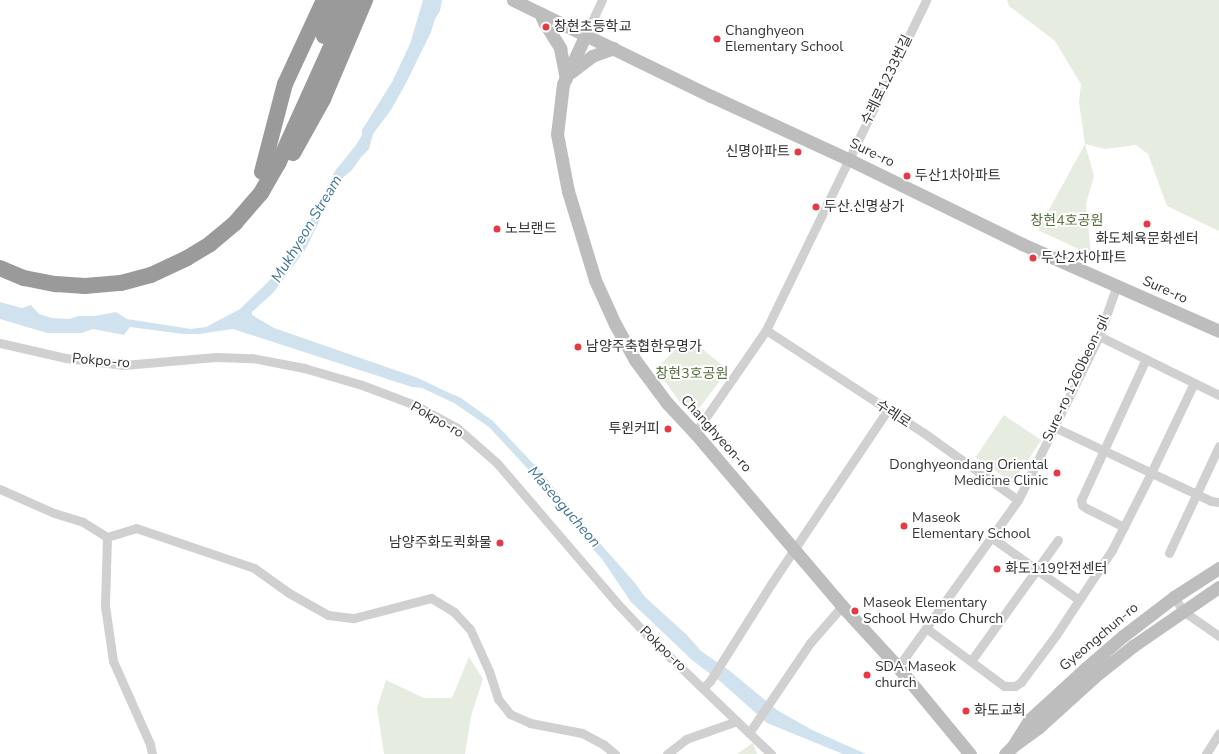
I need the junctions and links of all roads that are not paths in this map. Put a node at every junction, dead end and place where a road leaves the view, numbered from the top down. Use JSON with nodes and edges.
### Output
{"nodes":[{"id":1,"x":324,"y":0,"type":"edge"},
{"id":2,"x":339,"y":0,"type":"edge"},
{"id":3,"x":352,"y":0,"type":"edge"},
{"id":4,"x":365,"y":0,"type":"edge"},
{"id":5,"x":513,"y":0,"type":"edge"},
{"id":6,"x":602,"y":0,"type":"edge"},
{"id":7,"x":926,"y":0,"type":"edge"},
{"id":8,"x":540,"y":13,"type":"junction"},
{"id":9,"x":586,"y":34,"type":"junction"},
{"id":10,"x":614,"y":48,"type":"junction"},
{"id":11,"x":566,"y":78,"type":"junction"},
{"id":12,"x":848,"y":159,"type":"junction"},
{"id":13,"x":262,"y":172,"type":"junction"},
{"id":14,"x":261,"y":193,"type":"junction"},
{"id":15,"x":0,"y":258,"type":"edge"},
{"id":16,"x":0,"y":268,"type":"edge"},
{"id":17,"x":1117,"y":286,"type":"junction"},
{"id":18,"x":766,"y":330,"type":"junction"},
{"id":19,"x":1219,"y":331,"type":"edge"},
{"id":20,"x":1099,"y":336,"type":"junction"},
{"id":21,"x":0,"y":343,"type":"edge"},
{"id":22,"x":1146,"y":359,"type":"junction"},
{"id":23,"x":1194,"y":382,"type":"junction"},
{"id":24,"x":1219,"y":395,"type":"edge"},
{"id":25,"x":887,"y":410,"type":"junction"},
{"id":26,"x":1054,"y":427,"type":"junction"},
{"id":27,"x":695,"y":433,"type":"junction"},
{"id":28,"x":1219,"y":446,"type":"edge"},
{"id":29,"x":1103,"y":451,"type":"junction"},
{"id":30,"x":1151,"y":473,"type":"junction"},
{"id":31,"x":0,"y":489,"type":"edge"},
{"id":32,"x":1196,"y":494,"type":"junction"},
{"id":33,"x":1018,"y":500,"type":"junction"},
{"id":34,"x":1219,"y":502,"type":"edge"},
{"id":35,"x":1124,"y":528,"type":"junction"},
{"id":36,"x":107,"y":537,"type":"junction"},
{"id":37,"x":991,"y":537,"type":"junction"},
{"id":38,"x":1058,"y":540,"type":"dead end"},
{"id":39,"x":795,"y":548,"type":"junction"},
{"id":40,"x":1169,"y":553,"type":"dead end"},
{"id":41,"x":1219,"y":568,"type":"edge"},
{"id":42,"x":1037,"y":571,"type":"junction"},
{"id":43,"x":1219,"y":587,"type":"edge"},
{"id":44,"x":1174,"y":597,"type":"junction"},
{"id":45,"x":1080,"y":600,"type":"junction"},
{"id":46,"x":842,"y":606,"type":"junction"},
{"id":47,"x":1183,"y":611,"type":"junction"},
{"id":48,"x":926,"y":628,"type":"junction"},
{"id":49,"x":1219,"y":636,"type":"edge"},
{"id":50,"x":971,"y":661,"type":"junction"},
{"id":51,"x":898,"y":667,"type":"junction"},
{"id":52,"x":703,"y":688,"type":"junction"},
{"id":53,"x":737,"y":721,"type":"junction"},
{"id":54,"x":749,"y":733,"type":"junction"},
{"id":55,"x":1219,"y":733,"type":"edge"},
{"id":56,"x":1009,"y":750,"type":"edge"},
{"id":57,"x":152,"y":754,"type":"edge"},
{"id":58,"x":615,"y":754,"type":"edge"},
{"id":59,"x":667,"y":754,"type":"edge"},
{"id":60,"x":772,"y":754,"type":"edge"},
{"id":61,"x":970,"y":754,"type":"edge"},
{"id":62,"x":1206,"y":754,"type":"edge"}],
"edges":[{"from":1,"to":13,"type":"highway"},
{"from":2,"to":13,"type":"highway"},
{"from":3,"to":14,"type":"highway"},
{"from":4,"to":14,"type":"highway"},
{"from":5,"to":8,"type":"street","name":"Sure-ro"},
{"from":6,"to":9,"type":"street"},
{"from":7,"to":12,"type":"street","name":"수레로1233번길"},
{"from":8,"to":9,"type":"street","name":"Sure-ro"},
{"from":8,"to":11,"type":"street"},
{"from":9,"to":10,"type":"street","name":"Sure-ro"},
{"from":9,"to":11,"type":"street","name":"Changhyeon-ro"},
{"from":10,"to":11,"type":"street"},
{"from":10,"to":12,"type":"street","name":"Sure-ro"},
{"from":11,"to":27,"type":"street","name":"Changhyeon-ro"},
{"from":12,"to":17,"type":"street","name":"Sure-ro"},
{"from":12,"to":18,"type":"street"},
{"from":13,"to":15,"type":"highway"},
{"from":14,"to":16,"type":"highway"},
{"from":17,"to":19,"type":"street","name":"Sure-ro"},
{"from":17,"to":20,"type":"street","name":"Sure-ro 1260beon-gil"},
{"from":18,"to":25,"type":"street","name":"수레로"},
{"from":18,"to":27,"type":"street"},
{"from":20,"to":22,"type":"street"},
{"from":20,"to":26,"type":"street","name":"Sure-ro 1260beon-gil"},
{"from":21,"to":52,"type":"street","name":"Pokpo-ro"},
{"from":22,"to":23,"type":"street"},
{"from":22,"to":29,"type":"street"},
{"from":23,"to":24,"type":"street"},
{"from":23,"to":30,"type":"street"},
{"from":25,"to":33,"type":"street","name":"수레로"},
{"from":25,"to":39,"type":"street"},
{"from":26,"to":29,"type":"street"},
{"from":26,"to":33,"type":"street","name":"Sure-ro 1260beon-gil"},
{"from":27,"to":39,"type":"street","name":"Changhyeon-ro"},
{"from":28,"to":32,"type":"street"},
{"from":29,"to":30,"type":"street"},
{"from":29,"to":35,"type":"street"},
{"from":30,"to":32,"type":"street"},
{"from":30,"to":35,"type":"street"},
{"from":31,"to":36,"type":"street"},
{"from":32,"to":34,"type":"street"},
{"from":32,"to":40,"type":"street"},
{"from":33,"to":37,"type":"street","name":"Sure-ro 1260beon-gil"},
{"from":35,"to":45,"type":"street"},
{"from":36,"to":57,"type":"street"},
{"from":36,"to":58,"type":"street"},
{"from":37,"to":42,"type":"street"},
{"from":37,"to":48,"type":"street","name":"Sure-ro 1260beon-gil"},
{"from":38,"to":42,"type":"street"},
{"from":39,"to":46,"type":"street","name":"Changhyeon-ro"},
{"from":39,"to":52,"type":"street"},
{"from":41,"to":44,"type":"street","name":"Gyeongchun-ro"},
{"from":42,"to":45,"type":"street"},
{"from":42,"to":50,"type":"street"},
{"from":43,"to":47,"type":"street","name":"Gyeongchun-ro"},
{"from":44,"to":47,"type":"street"},
{"from":44,"to":56,"type":"street","name":"Gyeongchun-ro"},
{"from":45,"to":50,"type":"street"},
{"from":46,"to":51,"type":"street","name":"Changhyeon-ro"},
{"from":46,"to":54,"type":"street"},
{"from":47,"to":49,"type":"street"},
{"from":47,"to":56,"type":"street","name":"Gyeongchun-ro"},
{"from":48,"to":50,"type":"street"},
{"from":48,"to":51,"type":"street","name":"Sure-ro 1260beon-gil"},
{"from":51,"to":61,"type":"street","name":"Changhyeon-ro"},
{"from":52,"to":53,"type":"street","name":"Pokpo-ro"},
{"from":53,"to":54,"type":"street","name":"Pokpo-ro"},
{"from":53,"to":59,"type":"street"},
{"from":54,"to":60,"type":"street","name":"Pokpo-ro"},
{"from":55,"to":62,"type":"street"}]}
